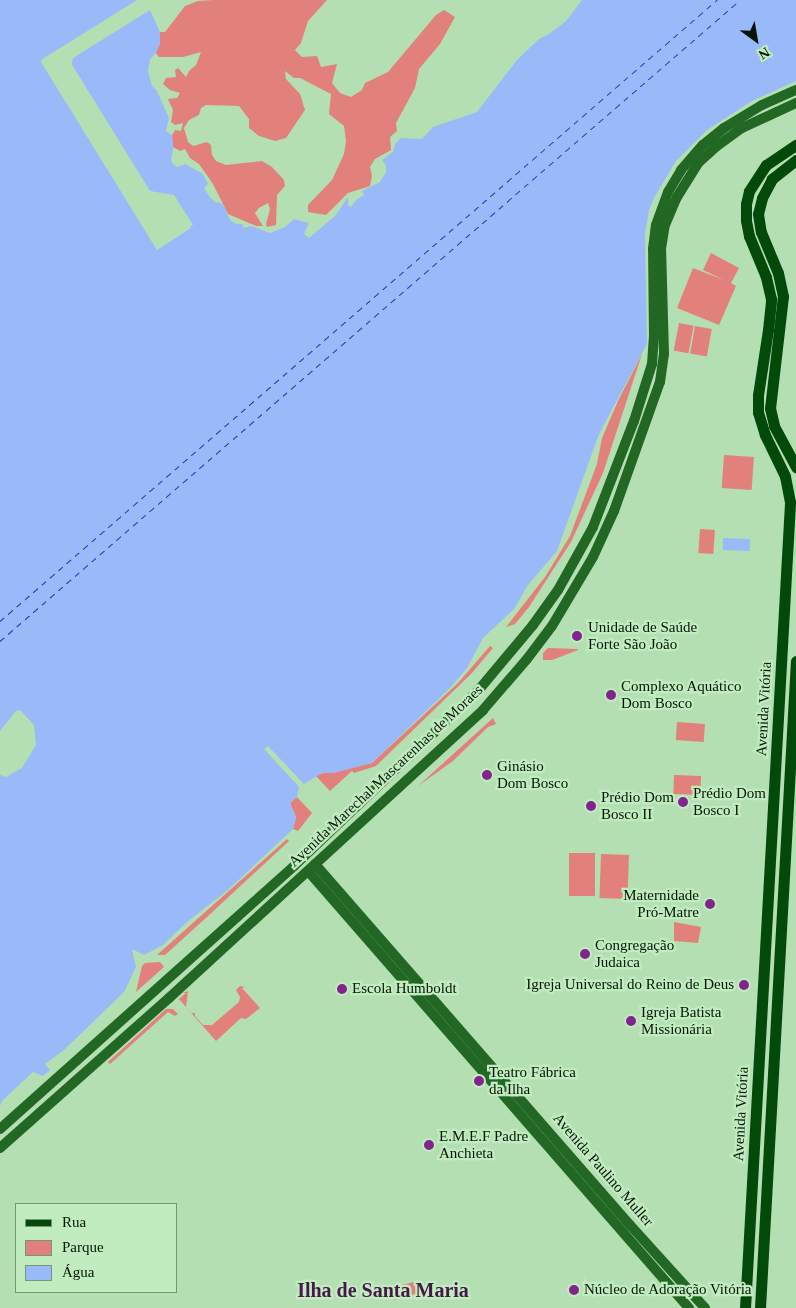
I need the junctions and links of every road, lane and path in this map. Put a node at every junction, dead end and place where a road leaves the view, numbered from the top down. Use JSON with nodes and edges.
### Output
{"nodes":[{"id":1,"x":796,"y":90,"type":"edge"},
{"id":2,"x":796,"y":103,"type":"edge"},
{"id":3,"x":796,"y":145,"type":"edge"},
{"id":4,"x":796,"y":160,"type":"edge"},
{"id":5,"x":796,"y":467,"type":"edge"},
{"id":6,"x":796,"y":661,"type":"edge"},
{"id":7,"x":786,"y":846,"type":"junction"},
{"id":8,"x":770,"y":854,"type":"junction"},
{"id":9,"x":294,"y":866,"type":"junction"},
{"id":10,"x":311,"y":868,"type":"junction"},
{"id":11,"x":0,"y":1129,"type":"edge"},
{"id":12,"x":0,"y":1148,"type":"edge"},
{"id":13,"x":563,"y":1148,"type":"junction"},
{"id":14,"x":553,"y":1153,"type":"junction"},
{"id":15,"x":579,"y":1175,"type":"junction"},
{"id":16,"x":689,"y":1308,"type":"edge"},
{"id":17,"x":705,"y":1308,"type":"edge"},
{"id":18,"x":745,"y":1308,"type":"edge"},
{"id":19,"x":760,"y":1308,"type":"edge"}],
"edges":[{"from":1,"to":9,"type":"main road","name":"Avenida Marechal Mascarenhas de Moraes"},
{"from":2,"to":10,"type":"main road","name":"Avenida Marechal Mascarenhas de Moraes"},
{"from":3,"to":8,"type":"main road","name":"Avenida Vitória"},
{"from":4,"to":5,"type":"main road"},
{"from":6,"to":7,"type":"main road","name":"Avenida Vitória"},
{"from":7,"to":8,"type":"main road"},
{"from":7,"to":19,"type":"main road","name":"Avenida Vitória"},
{"from":8,"to":18,"type":"main road","name":"Avenida Vitória"},
{"from":9,"to":10,"type":"main road"},
{"from":9,"to":11,"type":"main road","name":"Avenida Marechal Mascarenhas de Moraes"},
{"from":10,"to":12,"type":"main road","name":"Avenida Marechal Mascarenhas de Moraes"},
{"from":10,"to":13,"type":"main road","name":"Avenida Paulino Muller"},
{"from":10,"to":14,"type":"main road","name":"Avenida Paulino Muller"},
{"from":13,"to":14,"type":"main road"},
{"from":13,"to":15,"type":"main road","name":"Avenida Paulino Muller"},
{"from":14,"to":15,"type":"main road","name":"Avenida Paulino Muller"},
{"from":15,"to":16,"type":"main road","name":"Avenida Paulino Muller"},
{"from":15,"to":17,"type":"main road","name":"Avenida Paulino Muller"}]}
